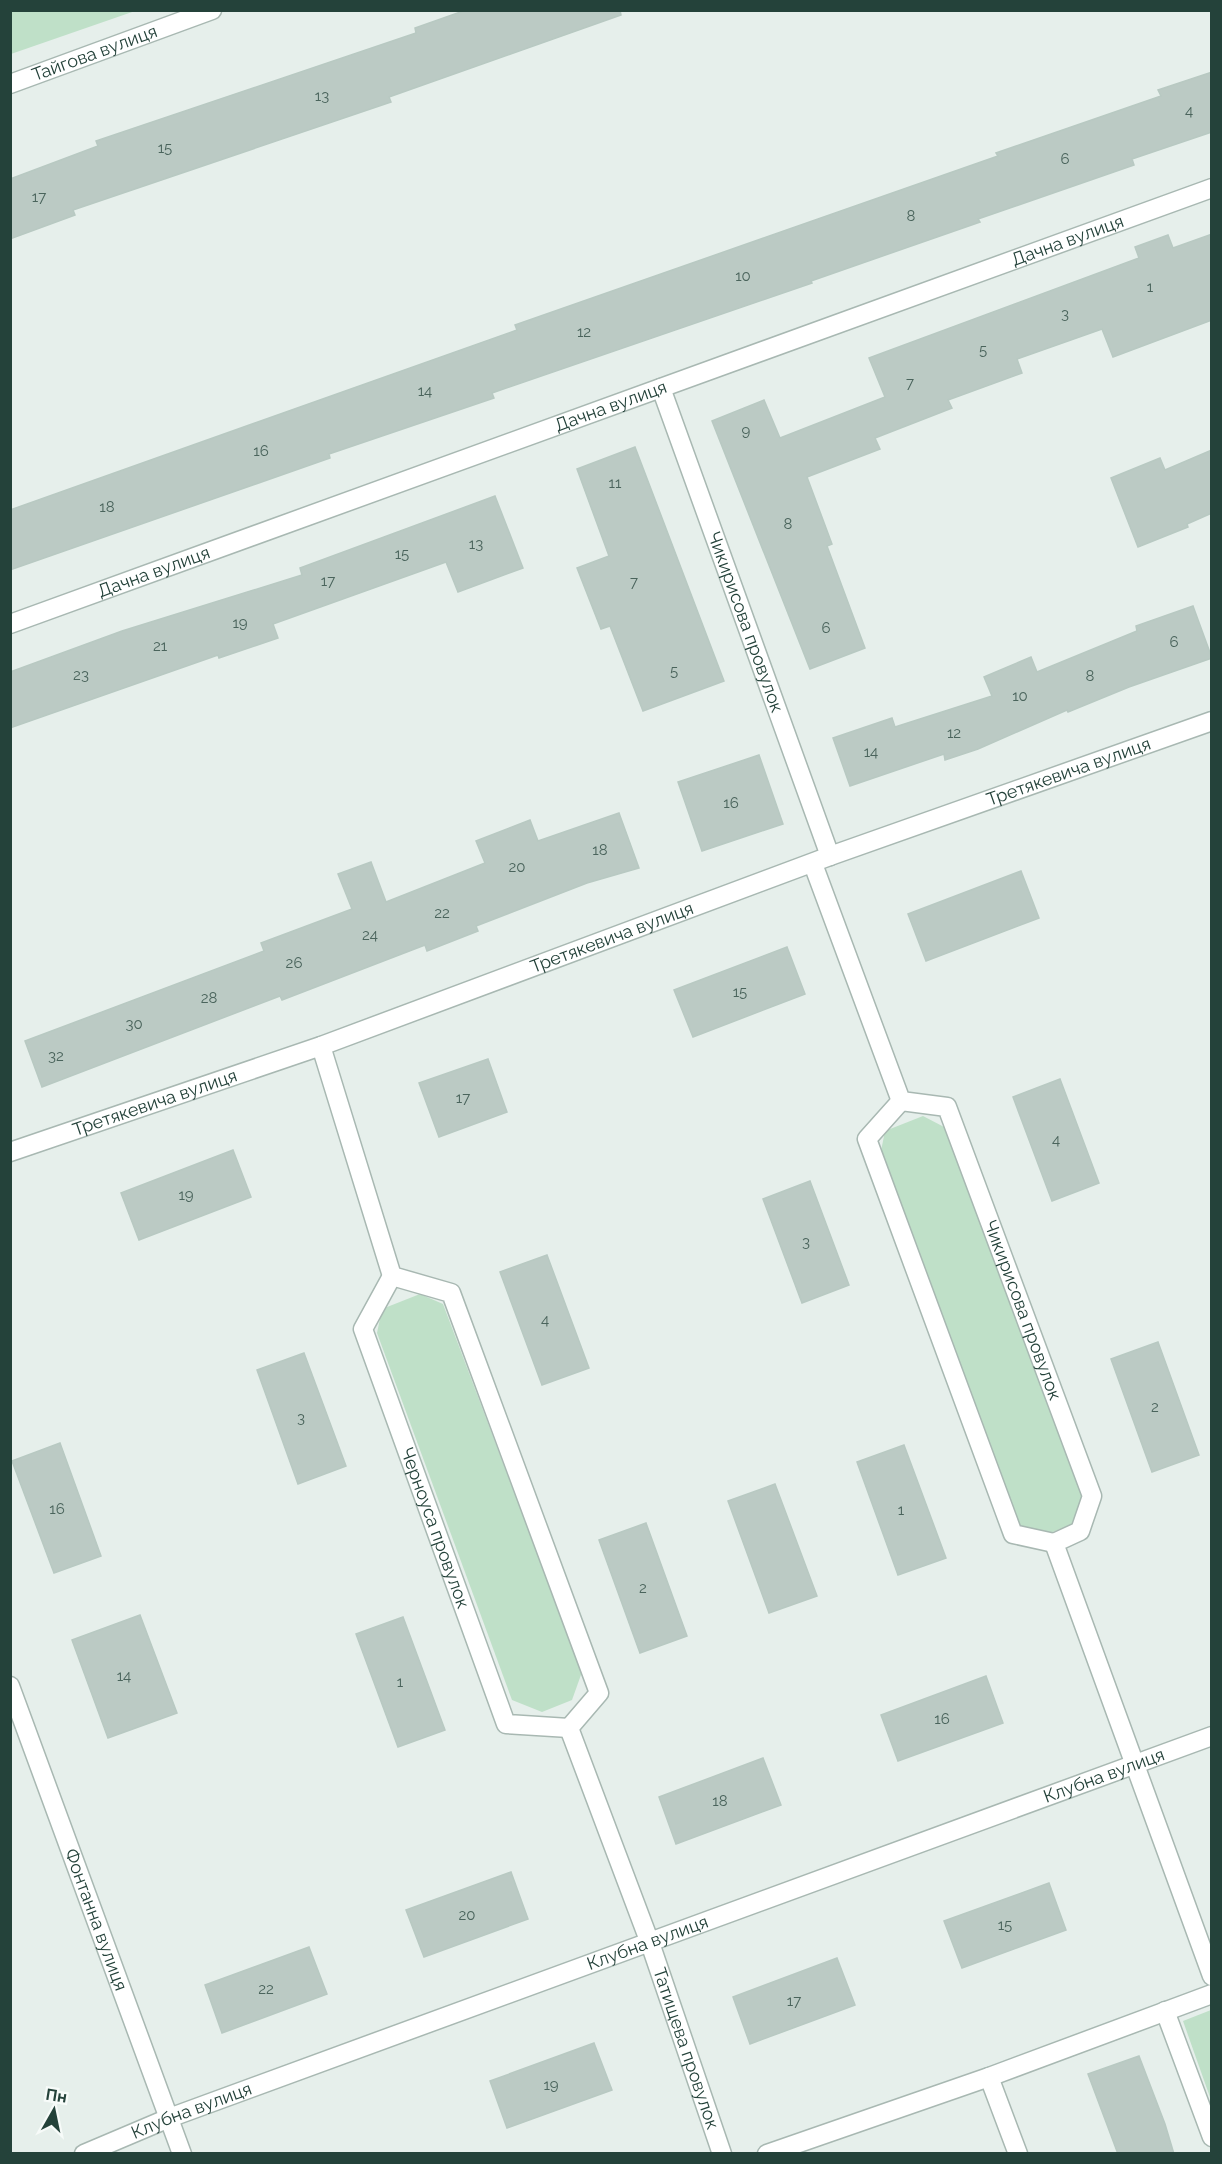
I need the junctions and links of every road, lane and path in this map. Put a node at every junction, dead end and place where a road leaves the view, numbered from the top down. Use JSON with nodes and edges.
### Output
{"nodes":[{"id":1,"x":212,"y":10,"type":"edge"},
{"id":2,"x":10,"y":84,"type":"edge"},
{"id":3,"x":1212,"y":188,"type":"edge"},
{"id":4,"x":661,"y":388,"type":"junction"},
{"id":5,"x":10,"y":624,"type":"edge"},
{"id":6,"x":1212,"y":721,"type":"edge"},
{"id":7,"x":830,"y":856,"type":"junction"},
{"id":8,"x":813,"y":864,"type":"junction"},
{"id":9,"x":321,"y":1046,"type":"junction"},
{"id":10,"x":901,"y":1101,"type":"junction"},
{"id":11,"x":10,"y":1152,"type":"edge"},
{"id":12,"x":392,"y":1276,"type":"junction"},
{"id":13,"x":1054,"y":1543,"type":"junction"},
{"id":14,"x":10,"y":1686,"type":"edge"},
{"id":15,"x":569,"y":1728,"type":"junction"},
{"id":16,"x":1212,"y":1737,"type":"edge"},
{"id":17,"x":1133,"y":1765,"type":"junction"},
{"id":18,"x":650,"y":1943,"type":"junction"},
{"id":19,"x":1212,"y":1976,"type":"edge"},
{"id":20,"x":1212,"y":1994,"type":"edge"},
{"id":21,"x":1165,"y":2011,"type":"junction"},
{"id":22,"x":989,"y":2077,"type":"junction"},
{"id":23,"x":169,"y":2118,"type":"junction"},
{"id":24,"x":1212,"y":2137,"type":"edge"},
{"id":25,"x":84,"y":2154,"type":"edge"},
{"id":26,"x":182,"y":2154,"type":"edge"},
{"id":27,"x":722,"y":2154,"type":"edge"},
{"id":28,"x":767,"y":2154,"type":"edge"},
{"id":29,"x":1018,"y":2154,"type":"edge"}],
"edges":[{"from":1,"to":2,"type":"street","name":"Тайгова вулиця"},
{"from":3,"to":4,"type":"street","name":"Дачна вулиця"},
{"from":4,"to":5,"type":"street","name":"Дачна вулиця"},
{"from":4,"to":7,"type":"street","name":"Чикирисова провулок"},
{"from":6,"to":7,"type":"street","name":"Третякевича вулиця"},
{"from":7,"to":8,"type":"street","name":"Третякевича вулиця"},
{"from":8,"to":9,"type":"street","name":"Третякевича вулиця"},
{"from":8,"to":10,"type":"street"},
{"from":9,"to":11,"type":"street","name":"Третякевича вулиця"},
{"from":9,"to":12,"type":"street"},
{"from":10,"to":13,"type":"street"},
{"from":10,"to":13,"type":"street","name":"Чикирисова провулок"},
{"from":12,"to":15,"type":"street"},
{"from":12,"to":15,"type":"street","name":"Черноуса провулок"},
{"from":13,"to":17,"type":"street"},
{"from":14,"to":23,"type":"street","name":"Фонтанна вулиця"},
{"from":15,"to":18,"type":"street"},
{"from":16,"to":17,"type":"street","name":"Клубна вулиця"},
{"from":17,"to":18,"type":"street","name":"Клубна вулиця"},
{"from":17,"to":19,"type":"street"},
{"from":18,"to":23,"type":"street","name":"Клубна вулиця"},
{"from":18,"to":27,"type":"street","name":"Татищева провулок"},
{"from":20,"to":21,"type":"street"},
{"from":21,"to":22,"type":"street"},
{"from":21,"to":24,"type":"street"},
{"from":22,"to":28,"type":"street"},
{"from":22,"to":29,"type":"street"},
{"from":23,"to":25,"type":"street","name":"Клубна вулиця"},
{"from":23,"to":26,"type":"street","name":"Фонтанна вулиця"}]}
